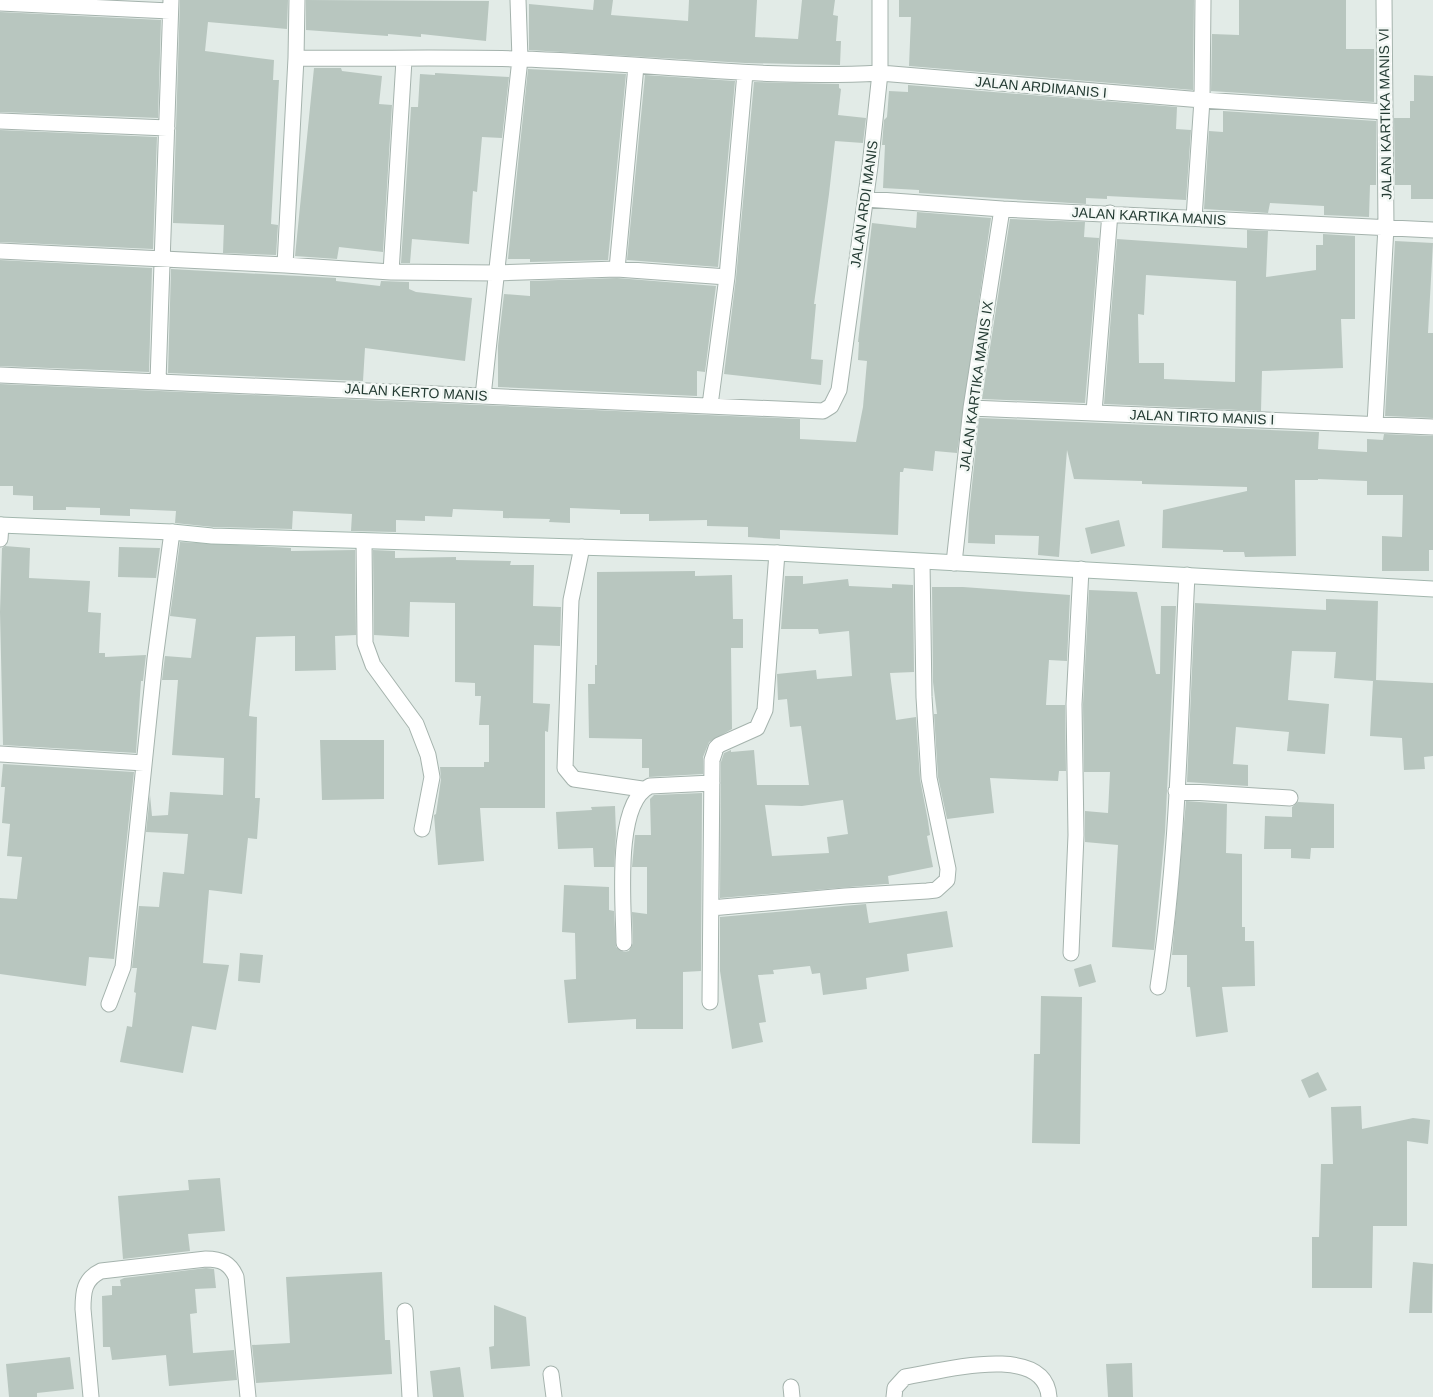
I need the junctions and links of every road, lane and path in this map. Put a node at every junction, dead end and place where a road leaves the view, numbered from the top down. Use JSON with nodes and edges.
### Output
{"nodes":[{"id":1,"x":296,"y":0,"type":"edge"},
{"id":2,"x":518,"y":0,"type":"edge"},
{"id":3,"x":880,"y":0,"type":"edge"},
{"id":4,"x":1203,"y":0,"type":"edge"},
{"id":5,"x":1384,"y":0,"type":"edge"},
{"id":6,"x":0,"y":3,"type":"edge"},
{"id":7,"x":170,"y":6,"type":"edge"},
{"id":8,"x":296,"y":58,"type":"junction"},
{"id":9,"x":520,"y":59,"type":"junction"},
{"id":10,"x":404,"y":60,"type":"junction"},
{"id":11,"x":636,"y":66,"type":"junction"},
{"id":12,"x":745,"y":73,"type":"junction"},
{"id":13,"x":880,"y":73,"type":"junction"},
{"id":14,"x":1202,"y":100,"type":"junction"},
{"id":15,"x":1385,"y":112,"type":"junction"},
{"id":16,"x":0,"y":121,"type":"edge"},
{"id":17,"x":167,"y":128,"type":"junction"},
{"id":18,"x":866,"y":200,"type":"junction"},
{"id":19,"x":1002,"y":209,"type":"junction"},
{"id":20,"x":1110,"y":213,"type":"junction"},
{"id":21,"x":1194,"y":218,"type":"junction"},
{"id":22,"x":1386,"y":227,"type":"junction"},
{"id":23,"x":1433,"y":230,"type":"edge"},
{"id":24,"x":0,"y":251,"type":"edge"},
{"id":25,"x":163,"y":259,"type":"junction"},
{"id":26,"x":285,"y":265,"type":"junction"},
{"id":27,"x":617,"y":269,"type":"junction"},
{"id":28,"x":392,"y":272,"type":"junction"},
{"id":29,"x":496,"y":273,"type":"junction"},
{"id":30,"x":727,"y":277,"type":"junction"},
{"id":31,"x":0,"y":375,"type":"edge"},
{"id":32,"x":158,"y":381,"type":"junction"},
{"id":33,"x":483,"y":396,"type":"junction"},
{"id":34,"x":710,"y":405,"type":"junction"},
{"id":35,"x":831,"y":406,"type":"joint"},
{"id":36,"x":971,"y":408,"type":"junction"},
{"id":37,"x":1094,"y":412,"type":"junction"},
{"id":38,"x":1375,"y":424,"type":"junction"},
{"id":39,"x":1433,"y":428,"type":"edge"},
{"id":40,"x":0,"y":525,"type":"edge"},
{"id":41,"x":172,"y":532,"type":"junction"},
{"id":42,"x":0,"y":539,"type":"edge"},
{"id":43,"x":364,"y":541,"type":"junction"},
{"id":44,"x":582,"y":547,"type":"junction"},
{"id":45,"x":777,"y":553,"type":"junction"},
{"id":46,"x":922,"y":562,"type":"junction"},
{"id":47,"x":954,"y":563,"type":"junction"},
{"id":48,"x":1081,"y":569,"type":"junction"},
{"id":49,"x":1187,"y":575,"type":"junction"},
{"id":50,"x":1433,"y":589,"type":"edge"},
{"id":51,"x":0,"y":754,"type":"edge"},
{"id":52,"x":144,"y":763,"type":"junction"},
{"id":53,"x":712,"y":783,"type":"junction"},
{"id":54,"x":642,"y":789,"type":"junction"},
{"id":55,"x":1176,"y":791,"type":"junction"},
{"id":56,"x":1290,"y":798,"type":"dead end"},
{"id":57,"x":422,"y":829,"type":"dead end"},
{"id":58,"x":711,"y":908,"type":"junction"},
{"id":59,"x":624,"y":943,"type":"dead end"},
{"id":60,"x":1071,"y":953,"type":"dead end"},
{"id":61,"x":1158,"y":987,"type":"dead end"},
{"id":62,"x":710,"y":1002,"type":"dead end"},
{"id":63,"x":109,"y":1004,"type":"dead end"},
{"id":64,"x":406,"y":1311,"type":"dead end"},
{"id":65,"x":551,"y":1374,"type":"dead end"},
{"id":66,"x":91,"y":1397,"type":"edge"},
{"id":67,"x":248,"y":1397,"type":"edge"},
{"id":68,"x":410,"y":1397,"type":"edge"},
{"id":69,"x":554,"y":1397,"type":"edge"},
{"id":70,"x":894,"y":1397,"type":"edge"},
{"id":71,"x":1049,"y":1397,"type":"edge"}],
"edges":[{"from":1,"to":8,"type":"street"},
{"from":2,"to":9,"type":"street"},
{"from":3,"to":13,"type":"street","name":"JALAN ARDI MANIS"},
{"from":4,"to":14,"type":"street"},
{"from":5,"to":15,"type":"street","name":"JALAN KARTIKA MANIS VI"},
{"from":6,"to":7,"type":"street"},
{"from":7,"to":17,"type":"street"},
{"from":8,"to":10,"type":"street","name":"JALAN ARDIMANIS I"},
{"from":8,"to":26,"type":"street"},
{"from":9,"to":10,"type":"street","name":"JALAN ARDIMANIS I"},
{"from":9,"to":11,"type":"street","name":"JALAN ARDIMANIS I"},
{"from":9,"to":29,"type":"street"},
{"from":10,"to":28,"type":"street"},
{"from":11,"to":12,"type":"street","name":"JALAN ARDIMANIS I"},
{"from":11,"to":27,"type":"street"},
{"from":12,"to":13,"type":"street","name":"JALAN ARDIMANIS I"},
{"from":12,"to":30,"type":"street"},
{"from":13,"to":14,"type":"street","name":"JALAN ARDIMANIS I"},
{"from":13,"to":18,"type":"street","name":"JALAN ARDI MANIS"},
{"from":14,"to":15,"type":"street","name":"JALAN ARDIMANIS I"},
{"from":14,"to":21,"type":"street"},
{"from":15,"to":22,"type":"street","name":"JALAN KARTIKA MANIS VI"},
{"from":16,"to":17,"type":"street"},
{"from":17,"to":25,"type":"street"},
{"from":18,"to":19,"type":"street","name":"JALAN KARTIKA MANIS"},
{"from":18,"to":35,"type":"street","name":"JALAN ARDI MANIS"},
{"from":19,"to":20,"type":"street","name":"JALAN KARTIKA MANIS"},
{"from":19,"to":36,"type":"street","name":"JALAN KARTIKA MANIS IX"},
{"from":20,"to":21,"type":"street","name":"JALAN KARTIKA MANIS"},
{"from":20,"to":37,"type":"street"},
{"from":21,"to":22,"type":"street","name":"JALAN KARTIKA MANIS"},
{"from":22,"to":23,"type":"street","name":"JALAN KARTIKA MANIS"},
{"from":22,"to":38,"type":"street","name":"JALAN KARTIKA MANIS VI"},
{"from":24,"to":25,"type":"street"},
{"from":25,"to":26,"type":"street"},
{"from":25,"to":32,"type":"street"},
{"from":26,"to":28,"type":"street"},
{"from":27,"to":29,"type":"street"},
{"from":27,"to":30,"type":"street"},
{"from":28,"to":29,"type":"street"},
{"from":29,"to":33,"type":"street"},
{"from":30,"to":34,"type":"street"},
{"from":31,"to":32,"type":"street","name":"JALAN KERTO MANIS"},
{"from":32,"to":33,"type":"street","name":"JALAN KERTO MANIS"},
{"from":33,"to":34,"type":"street","name":"JALAN KERTO MANIS"},
{"from":34,"to":35,"type":"street","name":"JALAN KERTO MANIS"},
{"from":36,"to":37,"type":"street","name":"JALAN TIRTO MANIS I"},
{"from":36,"to":47,"type":"street","name":"JALAN KARTIKA MANIS IX"},
{"from":37,"to":38,"type":"street","name":"JALAN TIRTO MANIS I"},
{"from":38,"to":39,"type":"street","name":"JALAN TIRTO MANIS I"},
{"from":40,"to":41,"type":"street"},
{"from":40,"to":42,"type":"street"},
{"from":41,"to":43,"type":"street"},
{"from":41,"to":52,"type":"street"},
{"from":43,"to":44,"type":"street"},
{"from":43,"to":57,"type":"street"},
{"from":44,"to":45,"type":"street"},
{"from":44,"to":54,"type":"street"},
{"from":45,"to":46,"type":"street"},
{"from":45,"to":53,"type":"street"},
{"from":46,"to":47,"type":"street"},
{"from":46,"to":58,"type":"street"},
{"from":47,"to":48,"type":"street"},
{"from":48,"to":49,"type":"street"},
{"from":48,"to":60,"type":"street"},
{"from":49,"to":50,"type":"street"},
{"from":49,"to":55,"type":"street"},
{"from":51,"to":52,"type":"street"},
{"from":52,"to":63,"type":"street"},
{"from":53,"to":54,"type":"street"},
{"from":53,"to":58,"type":"street"},
{"from":54,"to":59,"type":"street"},
{"from":55,"to":56,"type":"street"},
{"from":55,"to":61,"type":"street"},
{"from":58,"to":62,"type":"street"},
{"from":64,"to":68,"type":"street"},
{"from":65,"to":69,"type":"street"},
{"from":66,"to":67,"type":"street"},
{"from":70,"to":71,"type":"street"}]}
